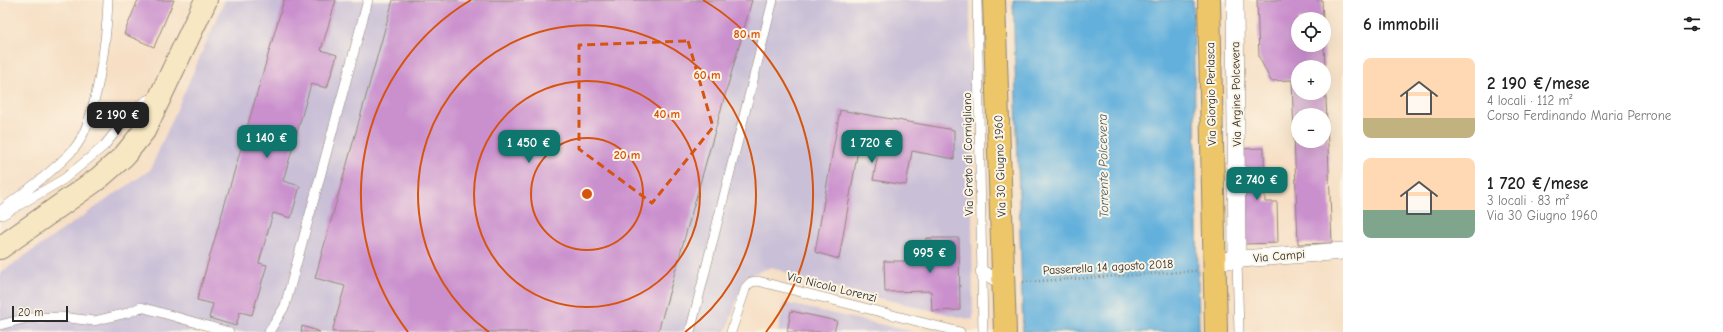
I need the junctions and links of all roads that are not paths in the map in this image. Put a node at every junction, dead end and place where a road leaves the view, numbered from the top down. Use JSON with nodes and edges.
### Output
{"nodes":[{"id":1,"x":108,"y":0,"type":"edge"},
{"id":2,"x":206,"y":0,"type":"edge"},
{"id":3,"x":368,"y":0,"type":"edge"},
{"id":4,"x":773,"y":0,"type":"edge"},
{"id":5,"x":977,"y":0,"type":"edge"},
{"id":6,"x":994,"y":0,"type":"edge"},
{"id":7,"x":1209,"y":0,"type":"edge"},
{"id":8,"x":1235,"y":0,"type":"edge"},
{"id":9,"x":160,"y":97,"type":"junction"},
{"id":10,"x":0,"y":211,"type":"edge"},
{"id":11,"x":0,"y":216,"type":"edge"},
{"id":12,"x":0,"y":248,"type":"edge"},
{"id":13,"x":1343,"y":251,"type":"edge"},
{"id":14,"x":1238,"y":260,"type":"junction"},
{"id":15,"x":1208,"y":266,"type":"junction"},
{"id":16,"x":982,"y":272,"type":"junction"},
{"id":17,"x":1010,"y":282,"type":"junction"},
{"id":18,"x":0,"y":325,"type":"edge"},
{"id":19,"x":229,"y":332,"type":"edge"},
{"id":20,"x":269,"y":332,"type":"edge"},
{"id":21,"x":690,"y":332,"type":"edge"},
{"id":22,"x":731,"y":332,"type":"edge"},
{"id":23,"x":960,"y":332,"type":"edge"},
{"id":24,"x":983,"y":332,"type":"edge"},
{"id":25,"x":1005,"y":332,"type":"edge"},
{"id":26,"x":1216,"y":332,"type":"edge"},
{"id":27,"x":1239,"y":332,"type":"edge"}],
"edges":[{"from":1,"to":10,"type":"lane"},
{"from":2,"to":9,"type":"main road"},
{"from":3,"to":20,"type":"lane"},
{"from":4,"to":21,"type":"lane"},
{"from":5,"to":16,"type":"lane","name":"Via Greto di Cornigliano"},
{"from":6,"to":17,"type":"main road","name":"Via 30 Giugno 1960"},
{"from":7,"to":15,"type":"main road","name":"Via Giorgio Perlasca"},
{"from":8,"to":14,"type":"street","name":"Via Argine Polcevera"},
{"from":9,"to":11,"type":"lane"},
{"from":9,"to":12,"type":"main road"},
{"from":13,"to":14,"type":"street","name":"Via Campi"},
{"from":14,"to":15,"type":"street","name":"Via Campi"},
{"from":14,"to":27,"type":"lane","name":"Via Argine Polcevera"},
{"from":15,"to":26,"type":"main road","name":"Via Giorgio Perlasca"},
{"from":16,"to":17,"type":"street"},
{"from":16,"to":24,"type":"lane","name":"Via Greto di Cornigliano"},
{"from":17,"to":25,"type":"main road","name":"Via 30 Giugno 1960"},
{"from":18,"to":19,"type":"lane"},
{"from":22,"to":23,"type":"lane","name":"Via Nicola Lorenzi"}]}
